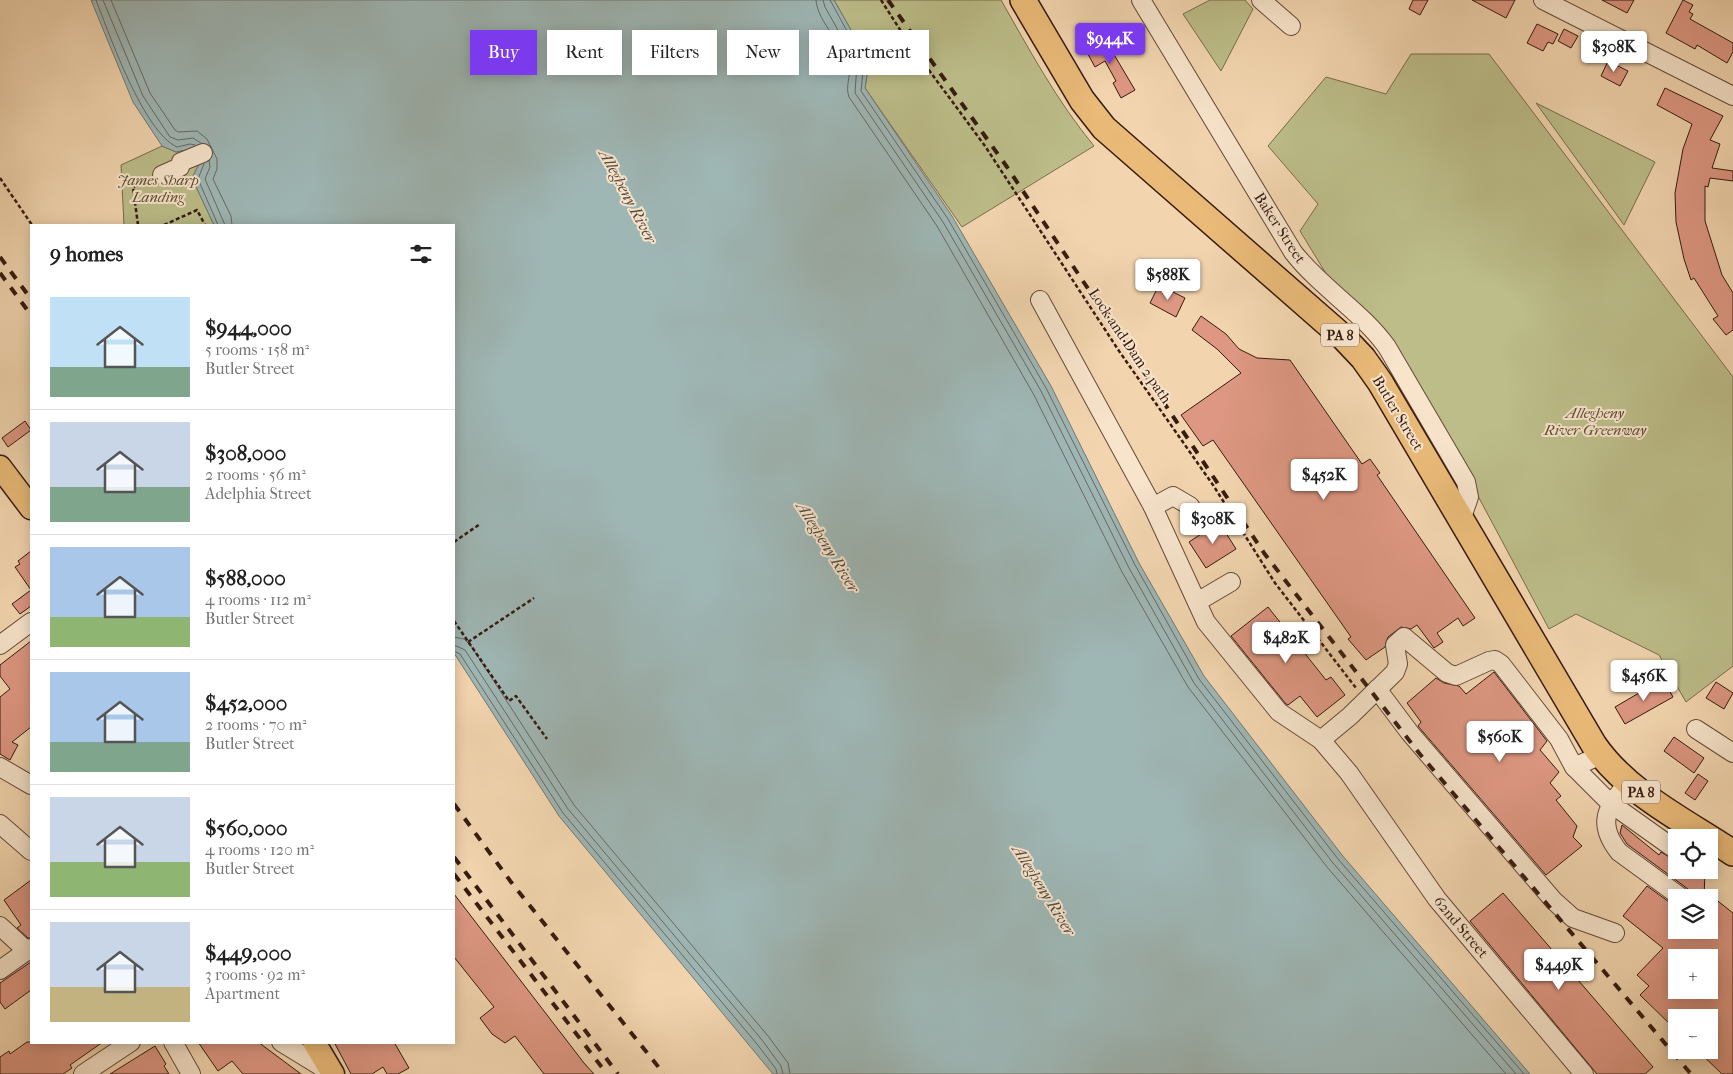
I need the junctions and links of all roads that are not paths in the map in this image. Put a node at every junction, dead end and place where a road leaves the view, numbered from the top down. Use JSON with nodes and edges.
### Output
{"nodes":[{"id":1,"x":1023,"y":0,"type":"edge"},
{"id":2,"x":1141,"y":0,"type":"edge"},
{"id":3,"x":1261,"y":0,"type":"edge"},
{"id":4,"x":1272,"y":0,"type":"edge"},
{"id":5,"x":1543,"y":0,"type":"edge"},
{"id":6,"x":1733,"y":96,"type":"edge"},
{"id":7,"x":203,"y":153,"type":"dead end"},
{"id":8,"x":162,"y":175,"type":"road end"},
{"id":9,"x":1040,"y":300,"type":"dead end"},
{"id":10,"x":0,"y":467,"type":"edge"},
{"id":11,"x":30,"y":507,"type":"edge"},
{"id":12,"x":1152,"y":507,"type":"junction"},
{"id":13,"x":1197,"y":516,"type":"dead end"},
{"id":14,"x":1461,"y":520,"type":"junction"},
{"id":15,"x":1231,"y":582,"type":"dead end"},
{"id":16,"x":1197,"y":602,"type":"junction"},
{"id":17,"x":29,"y":629,"type":"edge"},
{"id":18,"x":0,"y":645,"type":"edge"},
{"id":19,"x":1371,"y":694,"type":"junction"},
{"id":20,"x":1696,"y":729,"type":"dead end"},
{"id":21,"x":1321,"y":740,"type":"junction"},
{"id":22,"x":1733,"y":753,"type":"edge"},
{"id":23,"x":1601,"y":755,"type":"junction"},
{"id":24,"x":1574,"y":766,"type":"junction"},
{"id":25,"x":0,"y":767,"type":"edge"},
{"id":26,"x":1628,"y":783,"type":"junction"},
{"id":27,"x":30,"y":784,"type":"edge"},
{"id":28,"x":1610,"y":803,"type":"junction"},
{"id":29,"x":0,"y":824,"type":"edge"},
{"id":30,"x":1668,"y":844,"type":"edge"},
{"id":31,"x":30,"y":850,"type":"edge"},
{"id":32,"x":1721,"y":850,"type":"edge"},
{"id":33,"x":1670,"y":889,"type":"edge"},
{"id":34,"x":0,"y":926,"type":"edge"},
{"id":35,"x":1615,"y":933,"type":"dead end"},
{"id":36,"x":29,"y":950,"type":"edge"},
{"id":37,"x":0,"y":970,"type":"edge"},
{"id":38,"x":128,"y":1044,"type":"edge"},
{"id":39,"x":174,"y":1044,"type":"edge"},
{"id":40,"x":284,"y":1044,"type":"edge"},
{"id":41,"x":315,"y":1044,"type":"edge"},
{"id":42,"x":83,"y":1074,"type":"edge"},
{"id":43,"x":191,"y":1074,"type":"edge"},
{"id":44,"x":333,"y":1074,"type":"edge"},
{"id":45,"x":1584,"y":1074,"type":"edge"}],
"edges":[{"from":1,"to":14,"type":"highway","name":"Butler Street","number":"PA 8"},
{"from":2,"to":14,"type":"street","name":"Baker Street"},
{"from":3,"to":4,"type":"street"},
{"from":5,"to":6,"type":"street"},
{"from":7,"to":8,"type":"street"},
{"from":9,"to":12,"type":"street","name":"62nd Street"},
{"from":10,"to":11,"type":"main road"},
{"from":12,"to":13,"type":"street"},
{"from":12,"to":16,"type":"street","name":"62nd Street"},
{"from":14,"to":23,"type":"highway","name":"Butler Street","number":"PA 8"},
{"from":15,"to":16,"type":"street"},
{"from":16,"to":21,"type":"street","name":"62nd Street"},
{"from":17,"to":18,"type":"street"},
{"from":19,"to":21,"type":"street"},
{"from":19,"to":24,"type":"street"},
{"from":19,"to":35,"type":"street"},
{"from":20,"to":22,"type":"street"},
{"from":21,"to":45,"type":"street","name":"62nd Street"},
{"from":23,"to":24,"type":"street"},
{"from":23,"to":26,"type":"highway","name":"Butler Street","number":"PA 8"},
{"from":24,"to":28,"type":"street"},
{"from":25,"to":27,"type":"street"},
{"from":26,"to":28,"type":"street"},
{"from":26,"to":32,"type":"highway","name":"Butler Street","number":"PA 8"},
{"from":28,"to":30,"type":"street"},
{"from":28,"to":33,"type":"street"},
{"from":29,"to":31,"type":"street"},
{"from":34,"to":36,"type":"street"},
{"from":36,"to":37,"type":"street"},
{"from":38,"to":42,"type":"street"},
{"from":39,"to":43,"type":"street"},
{"from":40,"to":44,"type":"street"},
{"from":41,"to":44,"type":"main road"}]}
